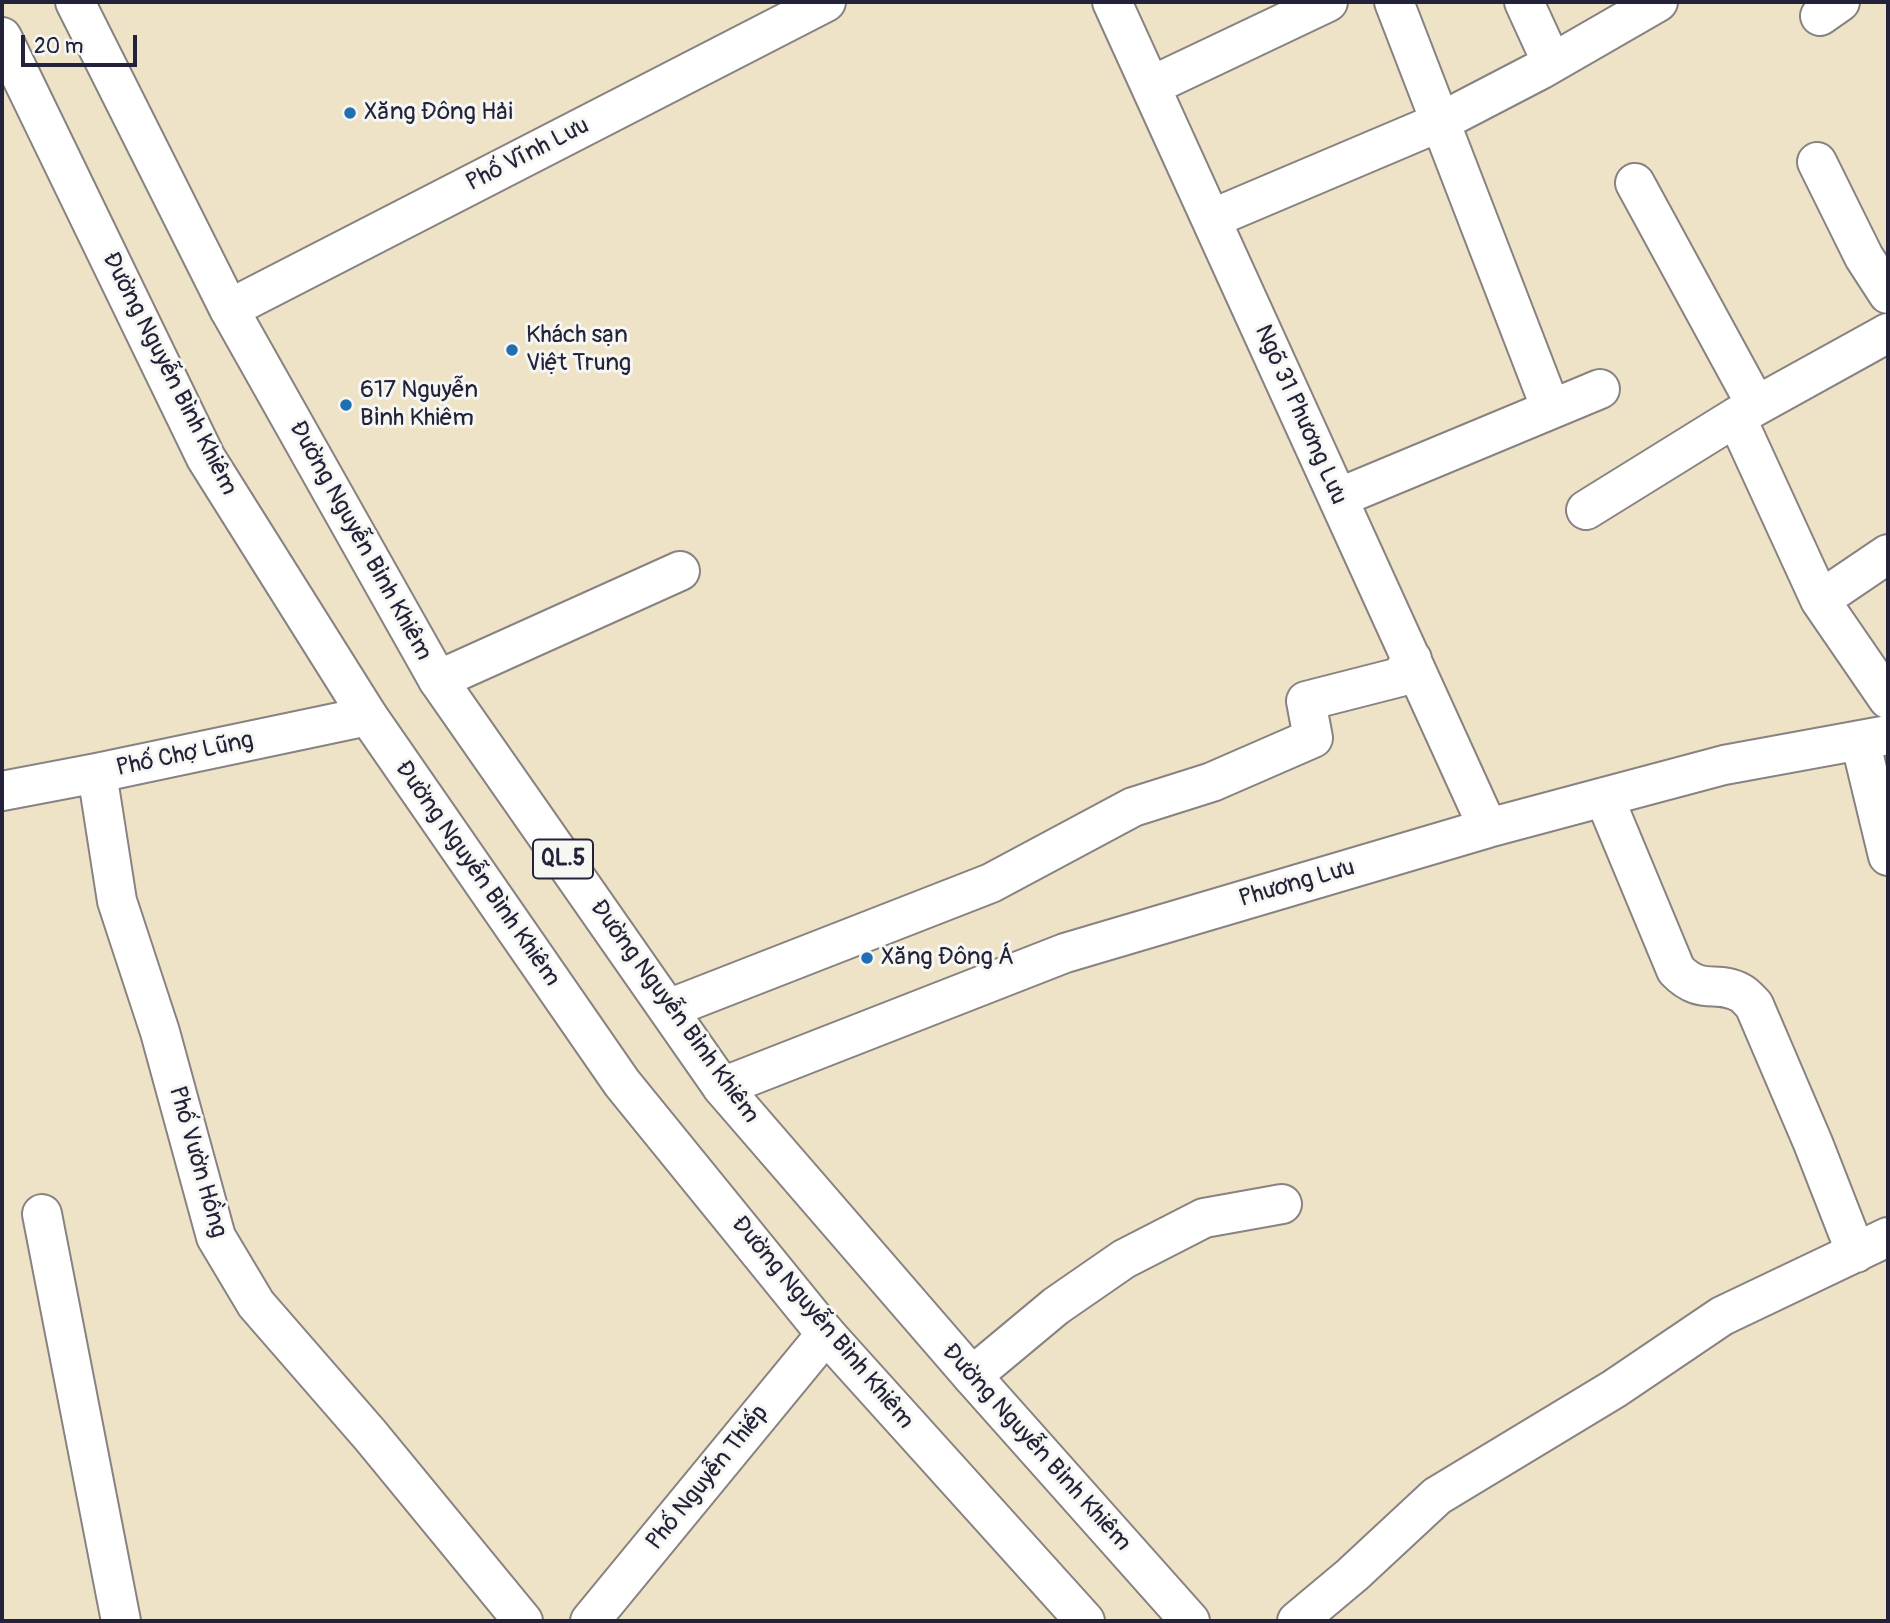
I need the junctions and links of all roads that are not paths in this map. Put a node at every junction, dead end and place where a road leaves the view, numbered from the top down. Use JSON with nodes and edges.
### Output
{"nodes":[{"id":1,"x":75,"y":2,"type":"edge"},
{"id":2,"x":1112,"y":2,"type":"edge"},
{"id":3,"x":1328,"y":2,"type":"edge"},
{"id":4,"x":1394,"y":2,"type":"edge"},
{"id":5,"x":1524,"y":2,"type":"edge"},
{"id":6,"x":1658,"y":2,"type":"edge"},
{"id":7,"x":804,"y":7,"type":"edge"},
{"id":8,"x":2,"y":37,"type":"edge"},
{"id":9,"x":1551,"y":61,"type":"junction"},
{"id":10,"x":1151,"y":86,"type":"junction"},
{"id":11,"x":1440,"y":122,"type":"junction"},
{"id":12,"x":1817,"y":162,"type":"dead end"},
{"id":13,"x":1635,"y":183,"type":"dead end"},
{"id":14,"x":1211,"y":219,"type":"junction"},
{"id":15,"x":1888,"y":294,"type":"edge"},
{"id":16,"x":229,"y":309,"type":"junction"},
{"id":17,"x":1888,"y":333,"type":"edge"},
{"id":18,"x":1600,"y":389,"type":"dead end"},
{"id":19,"x":1551,"y":409,"type":"junction"},
{"id":20,"x":1746,"y":411,"type":"junction"},
{"id":21,"x":1338,"y":498,"type":"junction"},
{"id":22,"x":1586,"y":510,"type":"dead end"},
{"id":23,"x":1888,"y":554,"type":"edge"},
{"id":24,"x":680,"y":571,"type":"dead end"},
{"id":25,"x":1820,"y":600,"type":"junction"},
{"id":26,"x":1412,"y":659,"type":"junction"},
{"id":27,"x":438,"y":680,"type":"junction"},
{"id":28,"x":1888,"y":699,"type":"edge"},
{"id":29,"x":368,"y":716,"type":"junction"},
{"id":30,"x":1874,"y":738,"type":"edge"},
{"id":31,"x":97,"y":774,"type":"junction"},
{"id":32,"x":2,"y":791,"type":"edge"},
{"id":33,"x":1604,"y":797,"type":"junction"},
{"id":34,"x":1488,"y":828,"type":"junction"},
{"id":35,"x":1888,"y":856,"type":"edge"},
{"id":36,"x":668,"y":1009,"type":"junction"},
{"id":37,"x":722,"y":1087,"type":"junction"},
{"id":38,"x":1282,"y":1204,"type":"dead end"},
{"id":39,"x":42,"y":1214,"type":"dead end"},
{"id":40,"x":1872,"y":1245,"type":"edge"},
{"id":41,"x":826,"y":1334,"type":"junction"},
{"id":42,"x":972,"y":1377,"type":"junction"},
{"id":43,"x":121,"y":1621,"type":"edge"},
{"id":44,"x":523,"y":1621,"type":"edge"},
{"id":45,"x":590,"y":1621,"type":"edge"},
{"id":46,"x":1085,"y":1621,"type":"edge"},
{"id":47,"x":1190,"y":1621,"type":"edge"},
{"id":48,"x":1297,"y":1621,"type":"edge"}],
"edges":[{"from":1,"to":16,"type":"main road","name":"Đường Nguyễn Bỉnh Khiêm","number":"QL.5"},
{"from":2,"to":10,"type":"main road","name":"Ngõ 31 Phương Lưu"},
{"from":3,"to":10,"type":"main road"},
{"from":4,"to":11,"type":"main road"},
{"from":5,"to":9,"type":"main road"},
{"from":6,"to":9,"type":"main road"},
{"from":7,"to":16,"type":"main road","name":"Phố Vĩnh Lưu"},
{"from":8,"to":29,"type":"main road","name":"Đường Nguyễn Bình Khiêm"},
{"from":9,"to":11,"type":"main road"},
{"from":10,"to":14,"type":"main road","name":"Ngõ 31 Phương Lưu"},
{"from":11,"to":14,"type":"main road"},
{"from":11,"to":19,"type":"main road"},
{"from":12,"to":15,"type":"main road"},
{"from":13,"to":20,"type":"main road"},
{"from":14,"to":21,"type":"main road","name":"Ngõ 31 Phương Lưu"},
{"from":16,"to":27,"type":"main road","name":"Đường Nguyễn Bỉnh Khiêm","number":"QL.5"},
{"from":17,"to":20,"type":"main road"},
{"from":18,"to":19,"type":"main road"},
{"from":19,"to":21,"type":"main road"},
{"from":20,"to":22,"type":"main road"},
{"from":20,"to":25,"type":"main road"},
{"from":21,"to":26,"type":"main road","name":"Ngõ 31 Phương Lưu"},
{"from":23,"to":25,"type":"main road"},
{"from":24,"to":27,"type":"main road"},
{"from":25,"to":28,"type":"main road"},
{"from":26,"to":34,"type":"main road","name":"Ngõ 31 Phương Lưu"},
{"from":26,"to":36,"type":"main road"},
{"from":27,"to":36,"type":"main road","name":"Đường Nguyễn Bỉnh Khiêm","number":"QL.5"},
{"from":29,"to":31,"type":"main road","name":"Phố Chợ Lũng"},
{"from":29,"to":41,"type":"main road","name":"Đường Nguyễn Bình Khiêm"},
{"from":30,"to":33,"type":"main road","name":"Phương Lưu"},
{"from":30,"to":35,"type":"main road"},
{"from":31,"to":32,"type":"main road","name":"Phố Chợ Lũng"},
{"from":31,"to":44,"type":"main road","name":"Phố Vườn Hồng"},
{"from":33,"to":34,"type":"main road","name":"Phương Lưu"},
{"from":33,"to":40,"type":"main road"},
{"from":34,"to":37,"type":"main road","name":"Phương Lưu"},
{"from":36,"to":37,"type":"main road","name":"Đường Nguyễn Bỉnh Khiêm","number":"QL.5"},
{"from":37,"to":42,"type":"main road","name":"Đường Nguyễn Bỉnh Khiêm","number":"QL.5"},
{"from":38,"to":42,"type":"main road"},
{"from":39,"to":43,"type":"main road"},
{"from":40,"to":48,"type":"main road"},
{"from":41,"to":45,"type":"main road","name":"Phố Nguyễn Thiếp"},
{"from":41,"to":46,"type":"main road","name":"Đường Nguyễn Bình Khiêm"},
{"from":42,"to":47,"type":"main road","name":"Đường Nguyễn Bỉnh Khiêm","number":"QL.5"}]}
